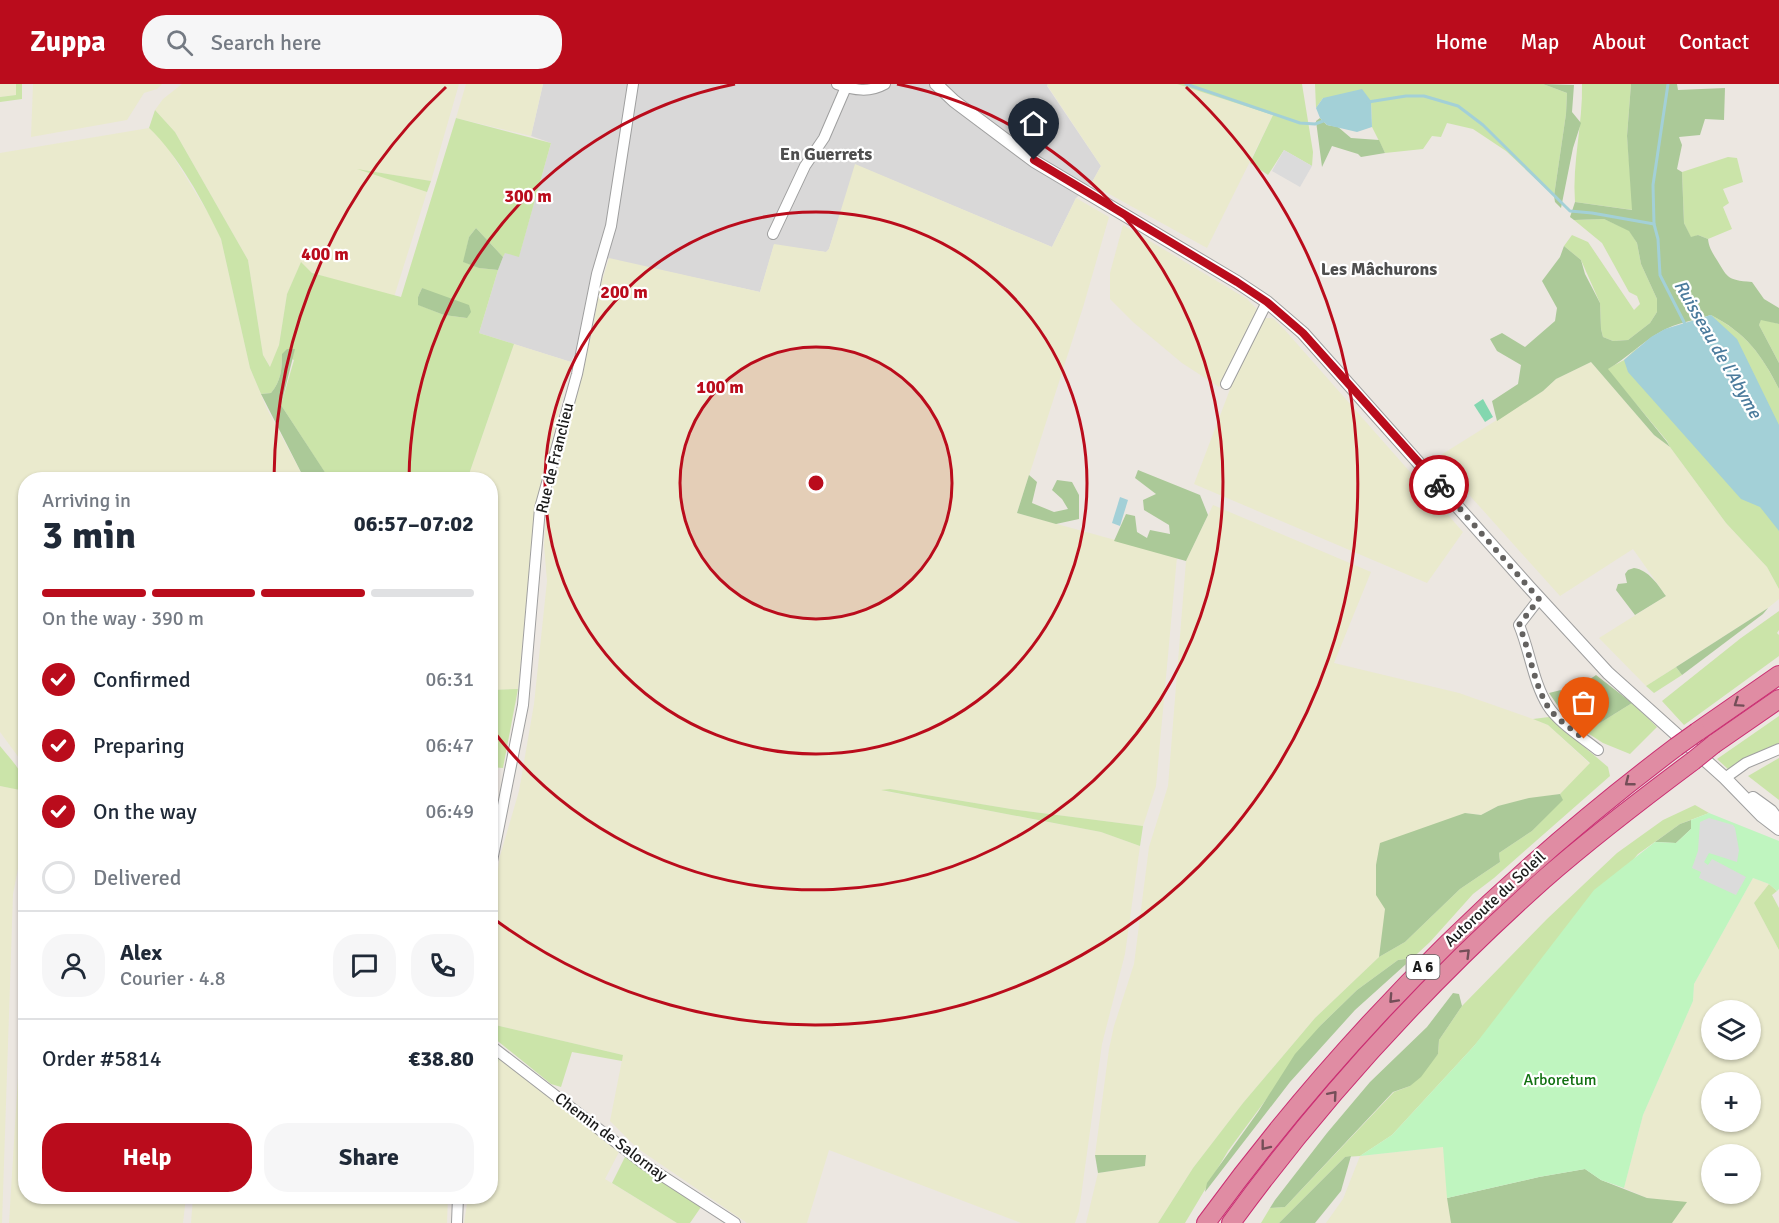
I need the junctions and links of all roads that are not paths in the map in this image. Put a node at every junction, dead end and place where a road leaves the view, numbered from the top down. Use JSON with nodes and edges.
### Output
{"nodes":[{"id":1,"x":633,"y":84,"type":"edge"},
{"id":2,"x":885,"y":84,"type":"edge"},
{"id":3,"x":936,"y":84,"type":"edge"},
{"id":4,"x":842,"y":86,"type":"edge"},
{"id":5,"x":773,"y":234,"type":"dead end"},
{"id":6,"x":1267,"y":302,"type":"junction"},
{"id":7,"x":1226,"y":384,"type":"dead end"},
{"id":8,"x":1539,"y":599,"type":"junction"},
{"id":9,"x":1779,"y":675,"type":"edge"},
{"id":10,"x":1779,"y":699,"type":"edge"},
{"id":11,"x":1689,"y":747,"type":"junction"},
{"id":12,"x":1779,"y":749,"type":"edge"},
{"id":13,"x":1598,"y":750,"type":"dead end"},
{"id":14,"x":1725,"y":778,"type":"junction"},
{"id":15,"x":1779,"y":822,"type":"edge"},
{"id":16,"x":1779,"y":829,"type":"edge"},
{"id":17,"x":498,"y":831,"type":"edge"},
{"id":18,"x":498,"y":1051,"type":"edge"},
{"id":19,"x":458,"y":1204,"type":"edge"},
{"id":20,"x":457,"y":1223,"type":"edge"},
{"id":21,"x":735,"y":1223,"type":"edge"},
{"id":22,"x":1206,"y":1223,"type":"edge"},
{"id":23,"x":1231,"y":1223,"type":"edge"}],
"edges":[{"from":1,"to":17,"type":"street","name":"Rue de Franclieu"},
{"from":2,"to":4,"type":"street"},
{"from":3,"to":6,"type":"street"},
{"from":4,"to":5,"type":"street"},
{"from":6,"to":7,"type":"street"},
{"from":6,"to":8,"type":"street"},
{"from":8,"to":11,"type":"street"},
{"from":8,"to":13,"type":"street"},
{"from":9,"to":11,"type":"highway","name":"Autoroute du Soleil","number":"A 6","one_way":true},
{"from":10,"to":11,"type":"highway","name":"Autoroute du Soleil","number":"A 6","bridge":true},
{"from":11,"to":14,"type":"street"},
{"from":11,"to":22,"type":"highway","name":"Autoroute du Soleil","number":"A 6","one_way":true},
{"from":23,"to":11,"type":"highway","name":"Autoroute du Soleil","number":"A 6","one_way":true},
{"from":12,"to":14,"type":"street"},
{"from":14,"to":15,"type":"street"},
{"from":14,"to":16,"type":"street"},
{"from":18,"to":21,"type":"street","name":"Chemin de Salornay"},
{"from":19,"to":20,"type":"street"}]}
